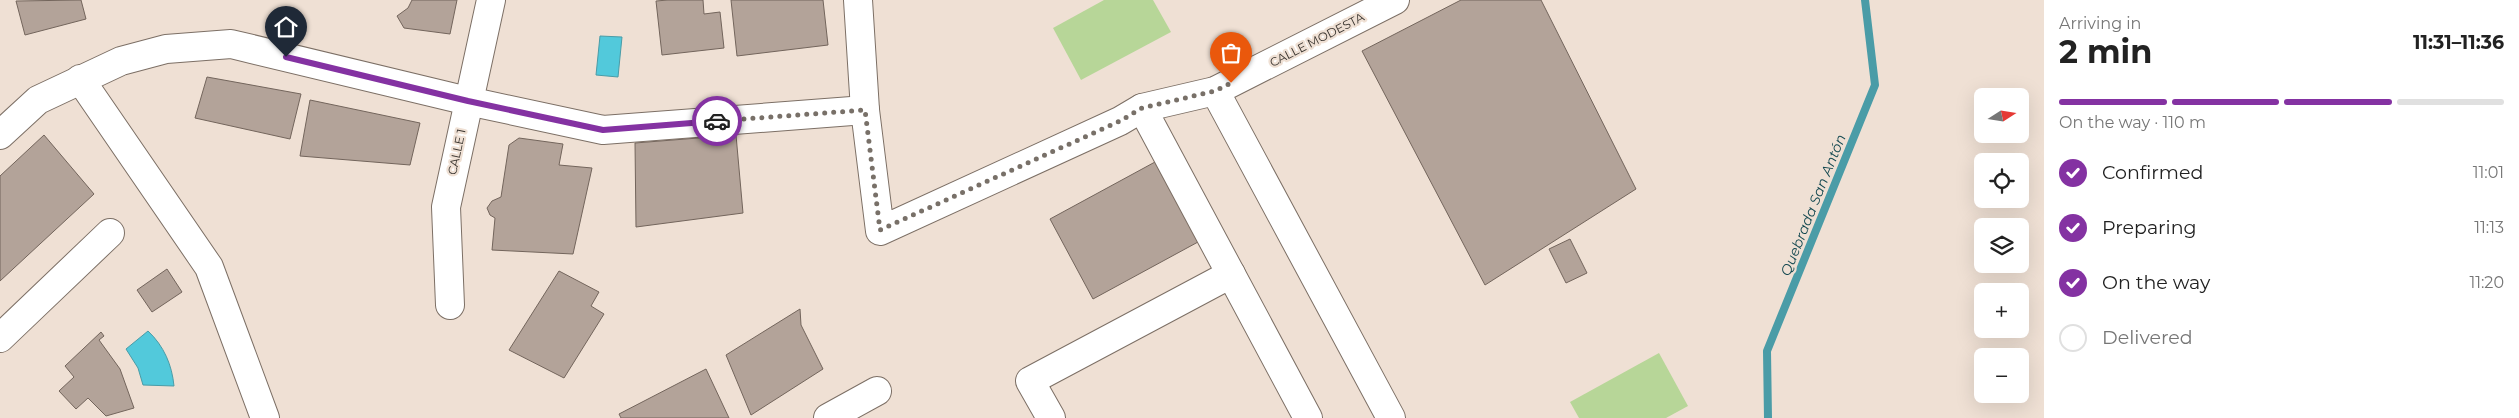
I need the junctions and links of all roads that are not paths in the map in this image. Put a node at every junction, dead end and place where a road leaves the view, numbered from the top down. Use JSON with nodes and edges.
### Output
{"nodes":[{"id":1,"x":491,"y":0,"type":"edge"},
{"id":2,"x":858,"y":0,"type":"edge"},
{"id":3,"x":1395,"y":0,"type":"edge"},
{"id":4,"x":80,"y":79,"type":"junction"},
{"id":5,"x":1215,"y":91,"type":"junction"},
{"id":6,"x":468,"y":101,"type":"junction"},
{"id":7,"x":1142,"y":108,"type":"junction"},
{"id":8,"x":865,"y":110,"type":"junction"},
{"id":9,"x":0,"y":135,"type":"edge"},
{"id":10,"x":110,"y":233,"type":"dead end"},
{"id":11,"x":1231,"y":274,"type":"junction"},
{"id":12,"x":450,"y":305,"type":"dead end"},
{"id":13,"x":0,"y":338,"type":"edge"},
{"id":14,"x":876,"y":391,"type":"dead end"},
{"id":15,"x":265,"y":418,"type":"edge"},
{"id":16,"x":828,"y":418,"type":"edge"},
{"id":17,"x":1051,"y":418,"type":"edge"},
{"id":18,"x":1308,"y":418,"type":"edge"},
{"id":19,"x":1392,"y":418,"type":"edge"}],
"edges":[{"from":1,"to":6,"type":"street","name":"CALLE 1"},
{"from":2,"to":8,"type":"street"},
{"from":3,"to":5,"type":"street","name":"CALLE MODESTA"},
{"from":4,"to":6,"type":"street"},
{"from":4,"to":9,"type":"street"},
{"from":4,"to":15,"type":"street"},
{"from":5,"to":7,"type":"street","name":"CALLE MODESTA"},
{"from":5,"to":19,"type":"street"},
{"from":6,"to":8,"type":"street"},
{"from":6,"to":12,"type":"street","name":"CALLE 1"},
{"from":7,"to":8,"type":"street","name":"CALLE MODESTA"},
{"from":7,"to":11,"type":"street"},
{"from":10,"to":13,"type":"street"},
{"from":11,"to":17,"type":"street"},
{"from":11,"to":18,"type":"street"},
{"from":14,"to":16,"type":"street"}]}
